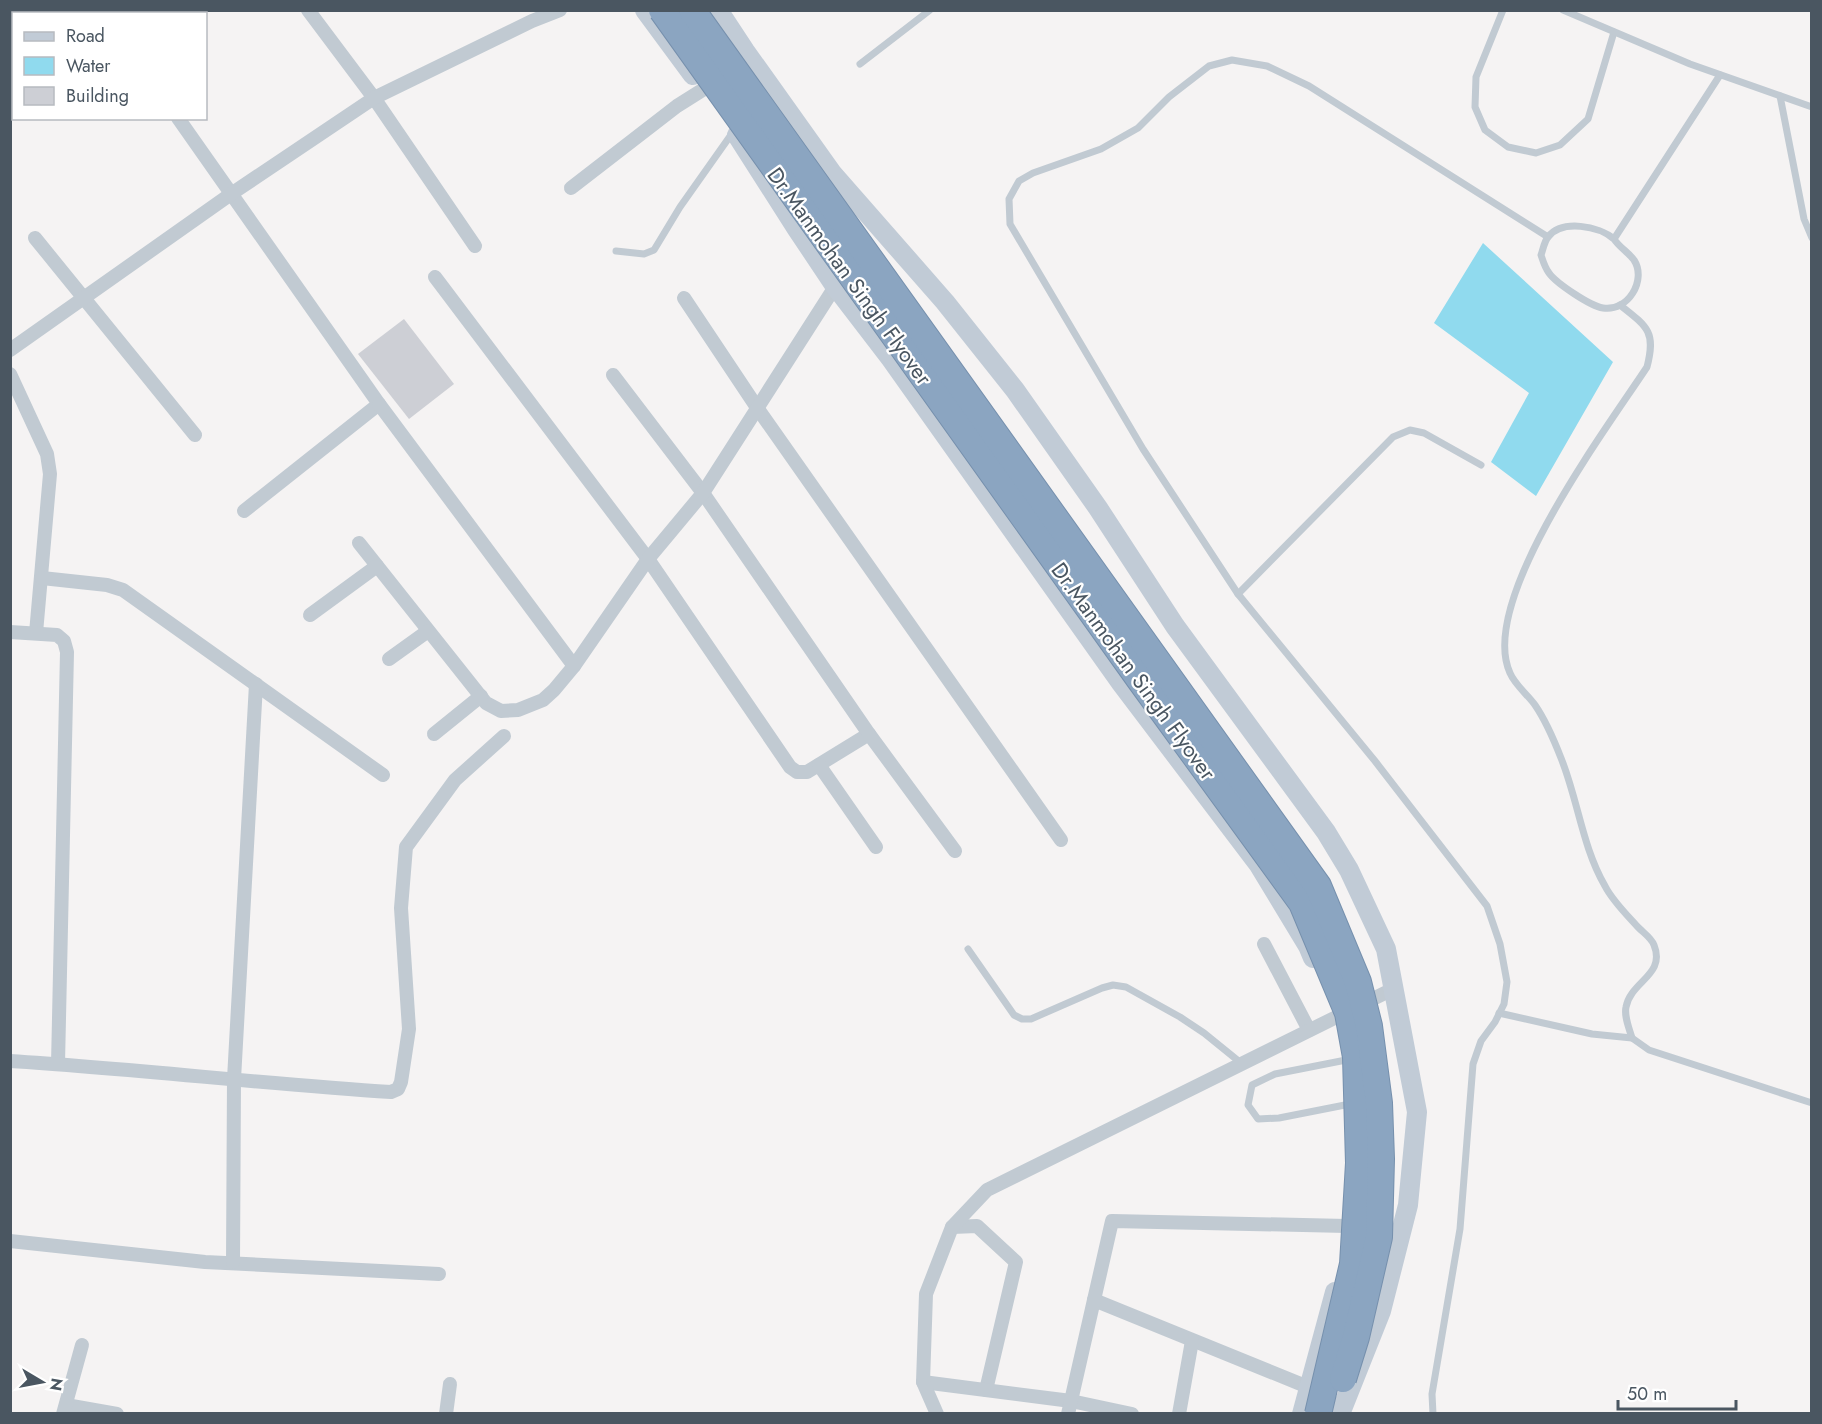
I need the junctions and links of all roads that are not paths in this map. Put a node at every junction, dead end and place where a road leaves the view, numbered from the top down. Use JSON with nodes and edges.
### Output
{"nodes":[{"id":1,"x":308,"y":10,"type":"edge"},
{"id":2,"x":560,"y":10,"type":"edge"},
{"id":3,"x":645,"y":10,"type":"edge"},
{"id":4,"x":662,"y":10,"type":"edge"},
{"id":5,"x":692,"y":10,"type":"edge"},
{"id":6,"x":718,"y":10,"type":"edge"},
{"id":7,"x":930,"y":10,"type":"edge"},
{"id":8,"x":1503,"y":10,"type":"edge"},
{"id":9,"x":1563,"y":10,"type":"edge"},
{"id":10,"x":528,"y":16,"type":"edge"},
{"id":11,"x":1614,"y":32,"type":"junction"},
{"id":12,"x":860,"y":64,"type":"dead end"},
{"id":13,"x":1720,"y":75,"type":"junction"},
{"id":14,"x":704,"y":89,"type":"junction"},
{"id":15,"x":1780,"y":96,"type":"junction"},
{"id":16,"x":374,"y":98,"type":"junction"},
{"id":17,"x":1812,"y":107,"type":"edge"},
{"id":18,"x":179,"y":120,"type":"edge"},
{"id":19,"x":734,"y":130,"type":"junction"},
{"id":20,"x":571,"y":188,"type":"dead end"},
{"id":21,"x":231,"y":194,"type":"junction"},
{"id":22,"x":879,"y":226,"type":"junction"},
{"id":23,"x":1548,"y":237,"type":"junction"},
{"id":24,"x":35,"y":238,"type":"dead end"},
{"id":25,"x":1812,"y":238,"type":"edge"},
{"id":26,"x":1614,"y":239,"type":"junction"},
{"id":27,"x":476,"y":246,"type":"dead end"},
{"id":28,"x":616,"y":251,"type":"dead end"},
{"id":29,"x":435,"y":277,"type":"dead end"},
{"id":30,"x":835,"y":286,"type":"junction"},
{"id":31,"x":684,"y":298,"type":"dead end"},
{"id":32,"x":84,"y":299,"type":"junction"},
{"id":33,"x":1620,"y":305,"type":"junction"},
{"id":34,"x":10,"y":350,"type":"edge"},
{"id":35,"x":10,"y":374,"type":"edge"},
{"id":36,"x":613,"y":375,"type":"dead end"},
{"id":37,"x":379,"y":404,"type":"junction"},
{"id":38,"x":758,"y":409,"type":"junction"},
{"id":39,"x":195,"y":435,"type":"dead end"},
{"id":40,"x":1481,"y":465,"type":"dead end"},
{"id":41,"x":703,"y":493,"type":"junction"},
{"id":42,"x":244,"y":511,"type":"dead end"},
{"id":43,"x":359,"y":543,"type":"dead end"},
{"id":44,"x":648,"y":559,"type":"junction"},
{"id":45,"x":377,"y":566,"type":"junction"},
{"id":46,"x":42,"y":578,"type":"junction"},
{"id":47,"x":1238,"y":594,"type":"junction"},
{"id":48,"x":310,"y":615,"type":"dead end"},
{"id":49,"x":428,"y":631,"type":"junction"},
{"id":50,"x":10,"y":632,"type":"edge"},
{"id":51,"x":36,"y":633,"type":"junction"},
{"id":52,"x":388,"y":659,"type":"dead end"},
{"id":53,"x":574,"y":666,"type":"junction"},
{"id":54,"x":256,"y":684,"type":"junction"},
{"id":55,"x":481,"y":696,"type":"junction"},
{"id":56,"x":434,"y":734,"type":"dead end"},
{"id":57,"x":870,"y":734,"type":"junction"},
{"id":58,"x":504,"y":736,"type":"dead end"},
{"id":59,"x":819,"y":765,"type":"junction"},
{"id":60,"x":382,"y":775,"type":"dead end"},
{"id":61,"x":1061,"y":840,"type":"dead end"},
{"id":62,"x":876,"y":847,"type":"dead end"},
{"id":63,"x":955,"y":851,"type":"dead end"},
{"id":64,"x":1264,"y":944,"type":"dead end"},
{"id":65,"x":968,"y":949,"type":"dead end"},
{"id":66,"x":1393,"y":989,"type":"junction"},
{"id":67,"x":1499,"y":1013,"type":"junction"},
{"id":68,"x":1338,"y":1015,"type":"junction"},
{"id":69,"x":1309,"y":1030,"type":"junction"},
{"id":70,"x":1632,"y":1038,"type":"junction"},
{"id":71,"x":10,"y":1060,"type":"edge"},
{"id":72,"x":1346,"y":1060,"type":"junction"},
{"id":73,"x":1241,"y":1063,"type":"junction"},
{"id":74,"x":58,"y":1064,"type":"junction"},
{"id":75,"x":234,"y":1078,"type":"junction"},
{"id":76,"x":1812,"y":1103,"type":"edge"},
{"id":77,"x":1350,"y":1104,"type":"junction"},
{"id":78,"x":1347,"y":1226,"type":"junction"},
{"id":79,"x":952,"y":1227,"type":"junction"},
{"id":80,"x":10,"y":1241,"type":"edge"},
{"id":81,"x":232,"y":1263,"type":"junction"},
{"id":82,"x":439,"y":1274,"type":"dead end"},
{"id":83,"x":1094,"y":1300,"type":"junction"},
{"id":84,"x":1192,"y":1341,"type":"junction"},
{"id":85,"x":82,"y":1346,"type":"dead end"},
{"id":86,"x":923,"y":1382,"type":"junction"},
{"id":87,"x":450,"y":1384,"type":"dead end"},
{"id":88,"x":1308,"y":1387,"type":"junction"},
{"id":89,"x":986,"y":1390,"type":"junction"},
{"id":90,"x":1069,"y":1407,"type":"edge"},
{"id":91,"x":64,"y":1409,"type":"edge"},
{"id":92,"x":117,"y":1413,"type":"edge"},
{"id":93,"x":446,"y":1413,"type":"edge"},
{"id":94,"x":937,"y":1413,"type":"edge"},
{"id":95,"x":1131,"y":1413,"type":"edge"},
{"id":96,"x":1179,"y":1413,"type":"edge"},
{"id":97,"x":1302,"y":1413,"type":"edge"},
{"id":98,"x":1318,"y":1413,"type":"edge"},
{"id":99,"x":1332,"y":1413,"type":"edge"},
{"id":100,"x":1340,"y":1413,"type":"edge"},
{"id":101,"x":1433,"y":1413,"type":"edge"}],
"edges":[{"from":1,"to":16,"type":"street"},
{"from":2,"to":10,"type":"street"},
{"from":3,"to":14,"type":"street"},
{"from":4,"to":98,"type":"highway","name":"Dr.Manmohan Singh Flyover","bridge":true},
{"from":5,"to":99,"type":"highway","name":"Dr.Manmohan Singh Flyover","bridge":true},
{"from":6,"to":22,"type":"street"},
{"from":7,"to":12,"type":"lane"},
{"from":8,"to":11,"type":"lane"},
{"from":9,"to":11,"type":"lane"},
{"from":10,"to":16,"type":"street"},
{"from":11,"to":13,"type":"lane"},
{"from":13,"to":15,"type":"lane"},
{"from":13,"to":26,"type":"lane"},
{"from":14,"to":19,"type":"street"},
{"from":14,"to":20,"type":"street"},
{"from":15,"to":17,"type":"lane"},
{"from":15,"to":25,"type":"lane"},
{"from":16,"to":21,"type":"street"},
{"from":16,"to":27,"type":"street"},
{"from":18,"to":21,"type":"street"},
{"from":19,"to":28,"type":"lane"},
{"from":19,"to":30,"type":"street"},
{"from":21,"to":32,"type":"street"},
{"from":21,"to":37,"type":"street"},
{"from":22,"to":30,"type":"street"},
{"from":22,"to":66,"type":"street"},
{"from":23,"to":26,"type":"lane"},
{"from":23,"to":33,"type":"lane"},
{"from":23,"to":47,"type":"lane"},
{"from":24,"to":32,"type":"street"},
{"from":26,"to":33,"type":"lane"},
{"from":29,"to":44,"type":"street"},
{"from":30,"to":38,"type":"street"},
{"from":30,"to":68,"type":"street"},
{"from":31,"to":38,"type":"street"},
{"from":32,"to":34,"type":"street"},
{"from":32,"to":39,"type":"street"},
{"from":33,"to":70,"type":"lane"},
{"from":35,"to":46,"type":"street"},
{"from":36,"to":41,"type":"street"},
{"from":37,"to":42,"type":"street"},
{"from":37,"to":53,"type":"street"},
{"from":38,"to":41,"type":"street"},
{"from":38,"to":61,"type":"street"},
{"from":40,"to":47,"type":"lane"},
{"from":41,"to":44,"type":"street"},
{"from":41,"to":57,"type":"street"},
{"from":43,"to":45,"type":"street"},
{"from":44,"to":53,"type":"street"},
{"from":44,"to":59,"type":"street"},
{"from":45,"to":48,"type":"street"},
{"from":45,"to":49,"type":"street"},
{"from":46,"to":51,"type":"street"},
{"from":46,"to":54,"type":"street"},
{"from":47,"to":67,"type":"lane"},
{"from":49,"to":52,"type":"street"},
{"from":49,"to":55,"type":"street"},
{"from":50,"to":51,"type":"street"},
{"from":51,"to":74,"type":"street"},
{"from":53,"to":55,"type":"street"},
{"from":54,"to":60,"type":"street"},
{"from":54,"to":75,"type":"street"},
{"from":55,"to":56,"type":"street"},
{"from":57,"to":59,"type":"street"},
{"from":57,"to":63,"type":"street"},
{"from":58,"to":75,"type":"street"},
{"from":59,"to":62,"type":"street"},
{"from":64,"to":69,"type":"street"},
{"from":65,"to":73,"type":"lane"},
{"from":66,"to":68,"type":"street"},
{"from":66,"to":100,"type":"street"},
{"from":67,"to":70,"type":"lane"},
{"from":67,"to":101,"type":"lane"},
{"from":68,"to":69,"type":"street"},
{"from":68,"to":72,"type":"street"},
{"from":69,"to":73,"type":"street"},
{"from":70,"to":76,"type":"lane"},
{"from":71,"to":74,"type":"street"},
{"from":72,"to":77,"type":"street"},
{"from":72,"to":77,"type":"lane"},
{"from":73,"to":79,"type":"street"},
{"from":74,"to":75,"type":"street"},
{"from":75,"to":81,"type":"street"},
{"from":77,"to":78,"type":"street"},
{"from":78,"to":83,"type":"street"},
{"from":78,"to":88,"type":"street"},
{"from":79,"to":86,"type":"street"},
{"from":79,"to":89,"type":"street"},
{"from":80,"to":81,"type":"street"},
{"from":81,"to":82,"type":"street"},
{"from":83,"to":84,"type":"street"},
{"from":83,"to":90,"type":"street"},
{"from":84,"to":88,"type":"street"},
{"from":84,"to":96,"type":"street"},
{"from":85,"to":91,"type":"street"},
{"from":86,"to":89,"type":"street"},
{"from":86,"to":94,"type":"street"},
{"from":87,"to":93,"type":"street"},
{"from":88,"to":97,"type":"street"},
{"from":89,"to":90,"type":"street"},
{"from":90,"to":95,"type":"street"},
{"from":91,"to":92,"type":"street"}]}
